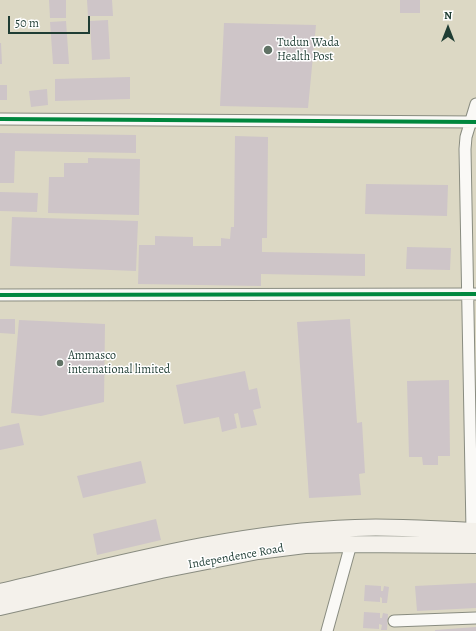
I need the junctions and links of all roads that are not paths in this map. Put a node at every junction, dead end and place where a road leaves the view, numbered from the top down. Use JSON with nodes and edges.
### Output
{"nodes":[{"id":1,"x":476,"y":104,"type":"edge"},
{"id":2,"x":0,"y":119,"type":"edge"},
{"id":3,"x":474,"y":122,"type":"edge"},
{"id":4,"x":472,"y":294,"type":"edge"},
{"id":5,"x":0,"y":295,"type":"edge"},
{"id":6,"x":475,"y":535,"type":"edge"},
{"id":7,"x":351,"y":544,"type":"junction"},
{"id":8,"x":0,"y":592,"type":"edge"},
{"id":9,"x":0,"y":607,"type":"edge"},
{"id":10,"x":476,"y":618,"type":"edge"},
{"id":11,"x":394,"y":620,"type":"dead end"},
{"id":12,"x":327,"y":631,"type":"edge"}],
"edges":[{"from":1,"to":3,"type":"street"},
{"from":2,"to":3,"type":"street"},
{"from":3,"to":4,"type":"street"},
{"from":4,"to":5,"type":"street"},
{"from":4,"to":6,"type":"street"},
{"from":6,"to":7,"type":"main road","name":"Independence Road"},
{"from":6,"to":8,"type":"main road","name":"Independence Road"},
{"from":7,"to":9,"type":"main road","name":"Independence Road"},
{"from":7,"to":12,"type":"street"},
{"from":10,"to":11,"type":"street"}]}
